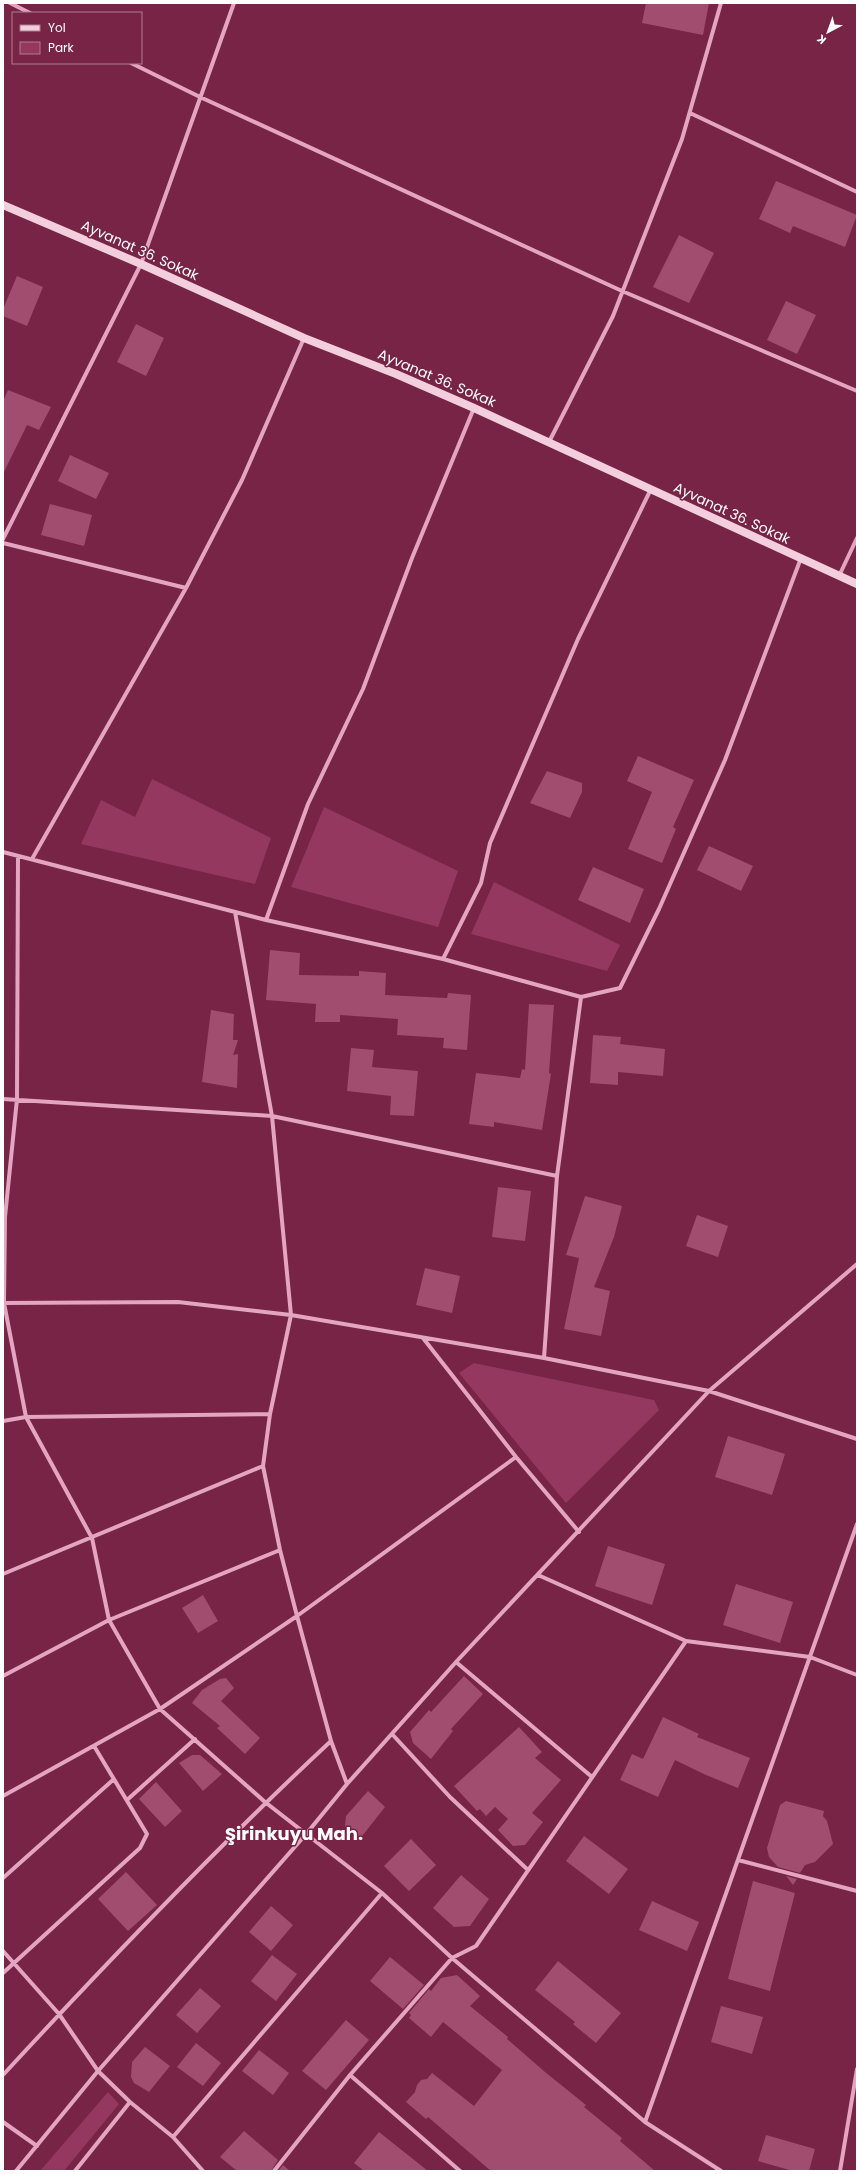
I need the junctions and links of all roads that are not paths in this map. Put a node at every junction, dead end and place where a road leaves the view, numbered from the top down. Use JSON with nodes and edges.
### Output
{"nodes":[{"id":1,"x":10,"y":3,"type":"edge"},
{"id":2,"x":234,"y":3,"type":"edge"},
{"id":3,"x":721,"y":3,"type":"edge"},
{"id":4,"x":28,"y":12,"type":"edge"},
{"id":5,"x":133,"y":64,"type":"edge"},
{"id":6,"x":200,"y":97,"type":"junction"},
{"id":7,"x":690,"y":113,"type":"junction"},
{"id":8,"x":857,"y":192,"type":"edge"},
{"id":9,"x":3,"y":204,"type":"edge"},
{"id":10,"x":141,"y":264,"type":"junction"},
{"id":11,"x":622,"y":291,"type":"junction"},
{"id":12,"x":304,"y":338,"type":"junction"},
{"id":13,"x":857,"y":392,"type":"edge"},
{"id":14,"x":474,"y":408,"type":"junction"},
{"id":15,"x":549,"y":442,"type":"junction"},
{"id":16,"x":651,"y":489,"type":"junction"},
{"id":17,"x":3,"y":538,"type":"edge"},
{"id":18,"x":857,"y":538,"type":"edge"},
{"id":19,"x":3,"y":543,"type":"edge"},
{"id":20,"x":801,"y":558,"type":"junction"},
{"id":21,"x":839,"y":576,"type":"junction"},
{"id":22,"x":857,"y":584,"type":"edge"},
{"id":23,"x":186,"y":588,"type":"junction"},
{"id":24,"x":3,"y":852,"type":"edge"},
{"id":25,"x":18,"y":856,"type":"junction"},
{"id":26,"x":32,"y":859,"type":"junction"},
{"id":27,"x":235,"y":912,"type":"junction"},
{"id":28,"x":266,"y":920,"type":"junction"},
{"id":29,"x":443,"y":959,"type":"junction"},
{"id":30,"x":581,"y":997,"type":"junction"},
{"id":31,"x":3,"y":1098,"type":"edge"},
{"id":32,"x":16,"y":1099,"type":"junction"},
{"id":33,"x":272,"y":1116,"type":"junction"},
{"id":34,"x":557,"y":1176,"type":"junction"},
{"id":35,"x":4,"y":1217,"type":"edge"},
{"id":36,"x":857,"y":1264,"type":"edge"},
{"id":37,"x":4,"y":1303,"type":"edge"},
{"id":38,"x":291,"y":1315,"type":"junction"},
{"id":39,"x":423,"y":1338,"type":"junction"},
{"id":40,"x":544,"y":1358,"type":"junction"},
{"id":41,"x":709,"y":1391,"type":"junction"},
{"id":42,"x":270,"y":1414,"type":"junction"},
{"id":43,"x":26,"y":1417,"type":"junction"},
{"id":44,"x":3,"y":1421,"type":"edge"},
{"id":45,"x":857,"y":1439,"type":"edge"},
{"id":46,"x":516,"y":1457,"type":"junction"},
{"id":47,"x":263,"y":1466,"type":"junction"},
{"id":48,"x":857,"y":1524,"type":"edge"},
{"id":49,"x":579,"y":1532,"type":"junction"},
{"id":50,"x":92,"y":1538,"type":"junction"},
{"id":51,"x":280,"y":1550,"type":"junction"},
{"id":52,"x":3,"y":1574,"type":"edge"},
{"id":53,"x":538,"y":1575,"type":"junction"},
{"id":54,"x":297,"y":1616,"type":"junction"},
{"id":55,"x":110,"y":1620,"type":"junction"},
{"id":56,"x":686,"y":1641,"type":"junction"},
{"id":57,"x":810,"y":1657,"type":"junction"},
{"id":58,"x":456,"y":1662,"type":"junction"},
{"id":59,"x":857,"y":1675,"type":"edge"},
{"id":60,"x":3,"y":1676,"type":"edge"},
{"id":61,"x":160,"y":1709,"type":"junction"},
{"id":62,"x":392,"y":1734,"type":"junction"},
{"id":63,"x":195,"y":1739,"type":"junction"},
{"id":64,"x":331,"y":1741,"type":"junction"},
{"id":65,"x":94,"y":1746,"type":"junction"},
{"id":66,"x":592,"y":1777,"type":"junction"},
{"id":67,"x":114,"y":1779,"type":"junction"},
{"id":68,"x":346,"y":1784,"type":"junction"},
{"id":69,"x":3,"y":1796,"type":"edge"},
{"id":70,"x":127,"y":1800,"type":"junction"},
{"id":71,"x":265,"y":1802,"type":"junction"},
{"id":72,"x":307,"y":1833,"type":"junction"},
{"id":73,"x":738,"y":1860,"type":"junction"},
{"id":74,"x":528,"y":1870,"type":"junction"},
{"id":75,"x":3,"y":1878,"type":"edge"},
{"id":76,"x":857,"y":1891,"type":"edge"},
{"id":77,"x":382,"y":1893,"type":"junction"},
{"id":78,"x":3,"y":1951,"type":"edge"},
{"id":79,"x":452,"y":1958,"type":"junction"},
{"id":80,"x":14,"y":1963,"type":"junction"},
{"id":81,"x":3,"y":1973,"type":"edge"},
{"id":82,"x":59,"y":2014,"type":"junction"},
{"id":83,"x":857,"y":2069,"type":"edge"},
{"id":84,"x":98,"y":2071,"type":"junction"},
{"id":85,"x":3,"y":2075,"type":"edge"},
{"id":86,"x":350,"y":2075,"type":"junction"},
{"id":87,"x":130,"y":2102,"type":"junction"},
{"id":88,"x":3,"y":2122,"type":"edge"},
{"id":89,"x":645,"y":2122,"type":"junction"},
{"id":90,"x":173,"y":2137,"type":"junction"},
{"id":91,"x":37,"y":2146,"type":"junction"},
{"id":92,"x":16,"y":2171,"type":"edge"},
{"id":93,"x":75,"y":2171,"type":"edge"},
{"id":94,"x":203,"y":2171,"type":"edge"},
{"id":95,"x":274,"y":2171,"type":"edge"},
{"id":96,"x":460,"y":2171,"type":"edge"},
{"id":97,"x":721,"y":2171,"type":"edge"},
{"id":98,"x":840,"y":2171,"type":"edge"}],
"edges":[{"from":1,"to":4,"type":"street"},
{"from":2,"to":6,"type":"street"},
{"from":3,"to":7,"type":"street"},
{"from":5,"to":6,"type":"street"},
{"from":6,"to":10,"type":"street"},
{"from":6,"to":11,"type":"street"},
{"from":7,"to":8,"type":"street"},
{"from":7,"to":11,"type":"street"},
{"from":9,"to":10,"type":"street","name":"Ayvanat 36. Sokak"},
{"from":10,"to":12,"type":"street","name":"Ayvanat 36. Sokak"},
{"from":10,"to":17,"type":"street"},
{"from":11,"to":13,"type":"street"},
{"from":11,"to":15,"type":"street"},
{"from":12,"to":14,"type":"street","name":"Ayvanat 36. Sokak"},
{"from":12,"to":23,"type":"street"},
{"from":14,"to":15,"type":"street","name":"Ayvanat 36. Sokak"},
{"from":14,"to":28,"type":"street"},
{"from":15,"to":16,"type":"street","name":"Ayvanat 36. Sokak"},
{"from":16,"to":20,"type":"street","name":"Ayvanat 36. Sokak"},
{"from":16,"to":29,"type":"street"},
{"from":18,"to":21,"type":"street"},
{"from":19,"to":23,"type":"street"},
{"from":20,"to":21,"type":"street","name":"Ayvanat 36. Sokak"},
{"from":20,"to":30,"type":"street"},
{"from":21,"to":22,"type":"street","name":"Ayvanat 36. Sokak"},
{"from":23,"to":26,"type":"street"},
{"from":24,"to":25,"type":"street"},
{"from":25,"to":26,"type":"street"},
{"from":25,"to":32,"type":"street"},
{"from":26,"to":27,"type":"street"},
{"from":27,"to":28,"type":"street"},
{"from":27,"to":33,"type":"street"},
{"from":28,"to":29,"type":"street"},
{"from":29,"to":30,"type":"street"},
{"from":30,"to":34,"type":"street"},
{"from":31,"to":32,"type":"street"},
{"from":32,"to":33,"type":"street"},
{"from":32,"to":35,"type":"street"},
{"from":33,"to":34,"type":"street"},
{"from":33,"to":38,"type":"street"},
{"from":34,"to":40,"type":"street"},
{"from":35,"to":37,"type":"street"},
{"from":36,"to":41,"type":"street"},
{"from":37,"to":38,"type":"street"},
{"from":37,"to":43,"type":"street"},
{"from":38,"to":39,"type":"street"},
{"from":38,"to":42,"type":"street"},
{"from":39,"to":40,"type":"street"},
{"from":39,"to":46,"type":"street"},
{"from":40,"to":41,"type":"street"},
{"from":41,"to":45,"type":"street"},
{"from":41,"to":49,"type":"street"},
{"from":42,"to":43,"type":"street"},
{"from":42,"to":47,"type":"street"},
{"from":43,"to":44,"type":"street"},
{"from":43,"to":50,"type":"street"},
{"from":46,"to":49,"type":"street"},
{"from":46,"to":54,"type":"street"},
{"from":47,"to":50,"type":"street"},
{"from":47,"to":51,"type":"street"},
{"from":48,"to":57,"type":"street"},
{"from":49,"to":53,"type":"street"},
{"from":50,"to":52,"type":"street"},
{"from":50,"to":55,"type":"street"},
{"from":51,"to":54,"type":"street"},
{"from":51,"to":55,"type":"street"},
{"from":53,"to":56,"type":"street"},
{"from":53,"to":58,"type":"street"},
{"from":54,"to":61,"type":"street"},
{"from":54,"to":64,"type":"street"},
{"from":55,"to":60,"type":"street"},
{"from":55,"to":61,"type":"street"},
{"from":56,"to":57,"type":"street"},
{"from":56,"to":66,"type":"street"},
{"from":57,"to":59,"type":"street"},
{"from":57,"to":73,"type":"street"},
{"from":58,"to":62,"type":"street"},
{"from":58,"to":66,"type":"street"},
{"from":61,"to":63,"type":"street"},
{"from":61,"to":65,"type":"street"},
{"from":62,"to":68,"type":"street"},
{"from":62,"to":74,"type":"street"},
{"from":63,"to":70,"type":"street"},
{"from":63,"to":71,"type":"street"},
{"from":64,"to":68,"type":"street"},
{"from":64,"to":71,"type":"street"},
{"from":65,"to":67,"type":"street"},
{"from":65,"to":69,"type":"street"},
{"from":66,"to":74,"type":"street"},
{"from":67,"to":70,"type":"street"},
{"from":67,"to":75,"type":"street"},
{"from":68,"to":72,"type":"street"},
{"from":70,"to":80,"type":"street"},
{"from":71,"to":72,"type":"street"},
{"from":71,"to":82,"type":"street"},
{"from":72,"to":77,"type":"street"},
{"from":72,"to":84,"type":"street"},
{"from":73,"to":76,"type":"street"},
{"from":73,"to":89,"type":"street"},
{"from":74,"to":79,"type":"street"},
{"from":77,"to":79,"type":"street"},
{"from":77,"to":90,"type":"street"},
{"from":78,"to":80,"type":"street"},
{"from":79,"to":86,"type":"street"},
{"from":79,"to":89,"type":"street"},
{"from":80,"to":81,"type":"street"},
{"from":80,"to":82,"type":"street"},
{"from":82,"to":84,"type":"street"},
{"from":82,"to":85,"type":"street"},
{"from":83,"to":98,"type":"street"},
{"from":84,"to":87,"type":"street"},
{"from":84,"to":91,"type":"street"},
{"from":86,"to":95,"type":"street"},
{"from":86,"to":96,"type":"street"},
{"from":87,"to":90,"type":"street"},
{"from":87,"to":93,"type":"street"},
{"from":88,"to":91,"type":"street"},
{"from":89,"to":97,"type":"street"},
{"from":90,"to":94,"type":"street"},
{"from":91,"to":92,"type":"street"}]}
